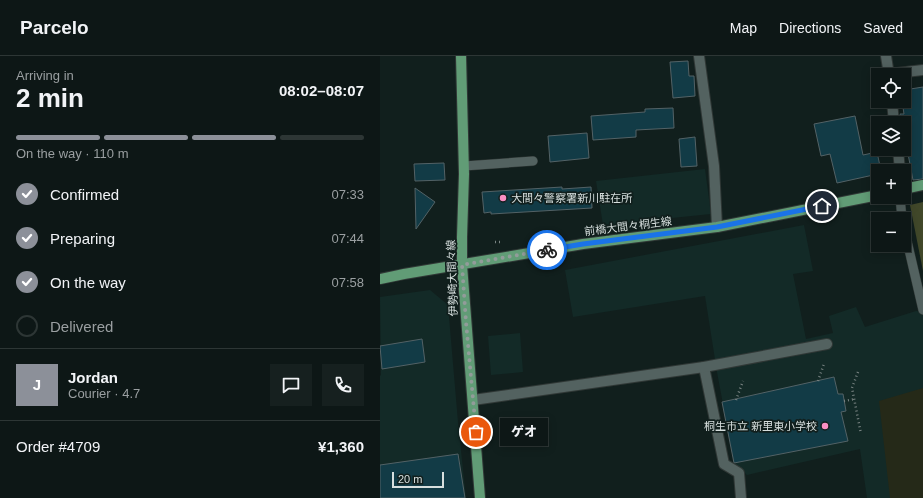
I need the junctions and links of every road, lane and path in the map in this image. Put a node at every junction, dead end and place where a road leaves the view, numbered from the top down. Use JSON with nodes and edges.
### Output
{"nodes":[{"id":1,"x":461,"y":56,"type":"edge"},
{"id":2,"x":699,"y":56,"type":"edge"},
{"id":3,"x":886,"y":56,"type":"edge"},
{"id":4,"x":888,"y":68,"type":"edge"},
{"id":5,"x":923,"y":70,"type":"edge"},
{"id":6,"x":911,"y":72,"type":"edge"},
{"id":7,"x":533,"y":161,"type":"dead end"},
{"id":8,"x":464,"y":166,"type":"junction"},
{"id":9,"x":923,"y":185,"type":"edge"},
{"id":10,"x":911,"y":188,"type":"edge"},
{"id":11,"x":871,"y":196,"type":"edge"},
{"id":12,"x":717,"y":227,"type":"junction"},
{"id":13,"x":910,"y":252,"type":"edge"},
{"id":14,"x":462,"y":265,"type":"junction"},
{"id":15,"x":380,"y":279,"type":"edge"},
{"id":16,"x":923,"y":310,"type":"edge"},
{"id":17,"x":827,"y":344,"type":"dead end"},
{"id":18,"x":824,"y":364,"type":"dead end"},
{"id":19,"x":704,"y":367,"type":"junction"},
{"id":20,"x":858,"y":372,"type":"dead end"},
{"id":21,"x":743,"y":381,"type":"dead end"},
{"id":22,"x":818,"y":381,"type":"dead end"},
{"id":23,"x":855,"y":399,"type":"junction"},
{"id":24,"x":473,"y":400,"type":"junction"},
{"id":25,"x":736,"y":400,"type":"dead end"},
{"id":26,"x":844,"y":401,"type":"dead end"},
{"id":27,"x":861,"y":434,"type":"dead end"},
{"id":28,"x":480,"y":498,"type":"edge"},
{"id":29,"x":741,"y":498,"type":"edge"}],
"edges":[{"from":1,"to":8,"type":"main road","name":"伊勢崎大間々線"},
{"from":2,"to":12,"type":"street"},
{"from":3,"to":4,"type":"street"},
{"from":5,"to":6,"type":"street"},
{"from":7,"to":8,"type":"lane"},
{"from":8,"to":14,"type":"main road","name":"伊勢崎大間々線"},
{"from":9,"to":10,"type":"main road"},
{"from":11,"to":12,"type":"main road","name":"前橋大間々桐生線"},
{"from":12,"to":14,"type":"main road","name":"前橋大間々桐生線"},
{"from":13,"to":16,"type":"lane"},
{"from":14,"to":15,"type":"main road","name":"前橋大間々桐生線"},
{"from":14,"to":24,"type":"main road","name":"伊勢崎大間々線"},
{"from":17,"to":19,"type":"street"},
{"from":18,"to":22,"type":"path"},
{"from":19,"to":24,"type":"street"},
{"from":19,"to":29,"type":"street"},
{"from":20,"to":23,"type":"path"},
{"from":21,"to":25,"type":"path"},
{"from":23,"to":26,"type":"path"},
{"from":23,"to":27,"type":"path"},
{"from":24,"to":28,"type":"main road","name":"伊勢崎大間々線"}]}
